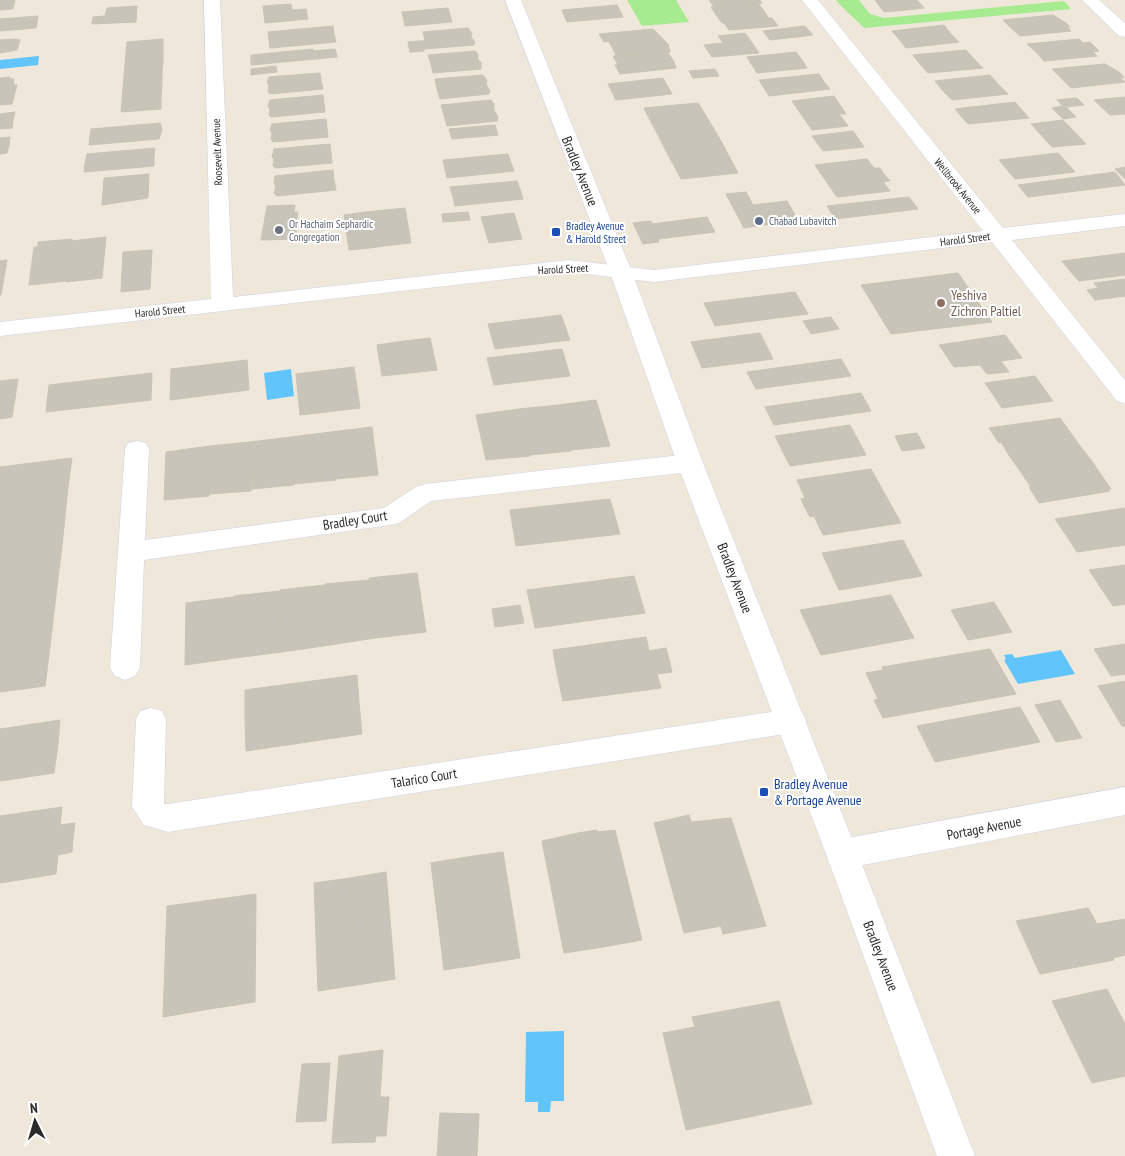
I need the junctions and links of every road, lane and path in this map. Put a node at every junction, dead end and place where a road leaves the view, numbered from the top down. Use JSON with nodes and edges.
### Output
{"nodes":[{"id":1,"x":212,"y":0,"type":"edge"},
{"id":2,"x":512,"y":0,"type":"edge"},
{"id":3,"x":810,"y":0,"type":"edge"},
{"id":4,"x":1090,"y":0,"type":"edge"},
{"id":5,"x":1125,"y":32,"type":"edge"},
{"id":6,"x":1125,"y":220,"type":"edge"},
{"id":7,"x":997,"y":235,"type":"junction"},
{"id":8,"x":621,"y":272,"type":"junction"},
{"id":9,"x":222,"y":305,"type":"junction"},
{"id":10,"x":0,"y":329,"type":"edge"},
{"id":11,"x":1125,"y":396,"type":"edge"},
{"id":12,"x":137,"y":449,"type":"dead end"},
{"id":13,"x":690,"y":463,"type":"junction"},
{"id":14,"x":133,"y":552,"type":"junction"},
{"id":15,"x":125,"y":668,"type":"dead end"},
{"id":16,"x":151,"y":720,"type":"dead end"},
{"id":17,"x":790,"y":721,"type":"junction"},
{"id":18,"x":1125,"y":801,"type":"edge"},
{"id":19,"x":842,"y":854,"type":"junction"},
{"id":20,"x":956,"y":1156,"type":"edge"}],
"edges":[{"from":1,"to":9,"type":"street","name":"Roosevelt Avenue"},
{"from":2,"to":8,"type":"street","name":"Bradley Avenue"},
{"from":3,"to":7,"type":"street","name":"Wellbrook Avenue"},
{"from":4,"to":5,"type":"street"},
{"from":6,"to":7,"type":"street","name":"Harold Street"},
{"from":7,"to":8,"type":"street","name":"Harold Street"},
{"from":7,"to":11,"type":"street","name":"Wellbrook Avenue"},
{"from":8,"to":9,"type":"street","name":"Harold Street"},
{"from":8,"to":13,"type":"street","name":"Bradley Avenue"},
{"from":9,"to":10,"type":"street","name":"Harold Street"},
{"from":12,"to":14,"type":"street"},
{"from":13,"to":14,"type":"street","name":"Bradley Court"},
{"from":13,"to":17,"type":"street","name":"Bradley Avenue"},
{"from":14,"to":15,"type":"street"},
{"from":16,"to":17,"type":"street","name":"Talarico Court"},
{"from":17,"to":19,"type":"street","name":"Bradley Avenue"},
{"from":18,"to":19,"type":"street","name":"Portage Avenue"},
{"from":19,"to":20,"type":"street","name":"Bradley Avenue"}]}
